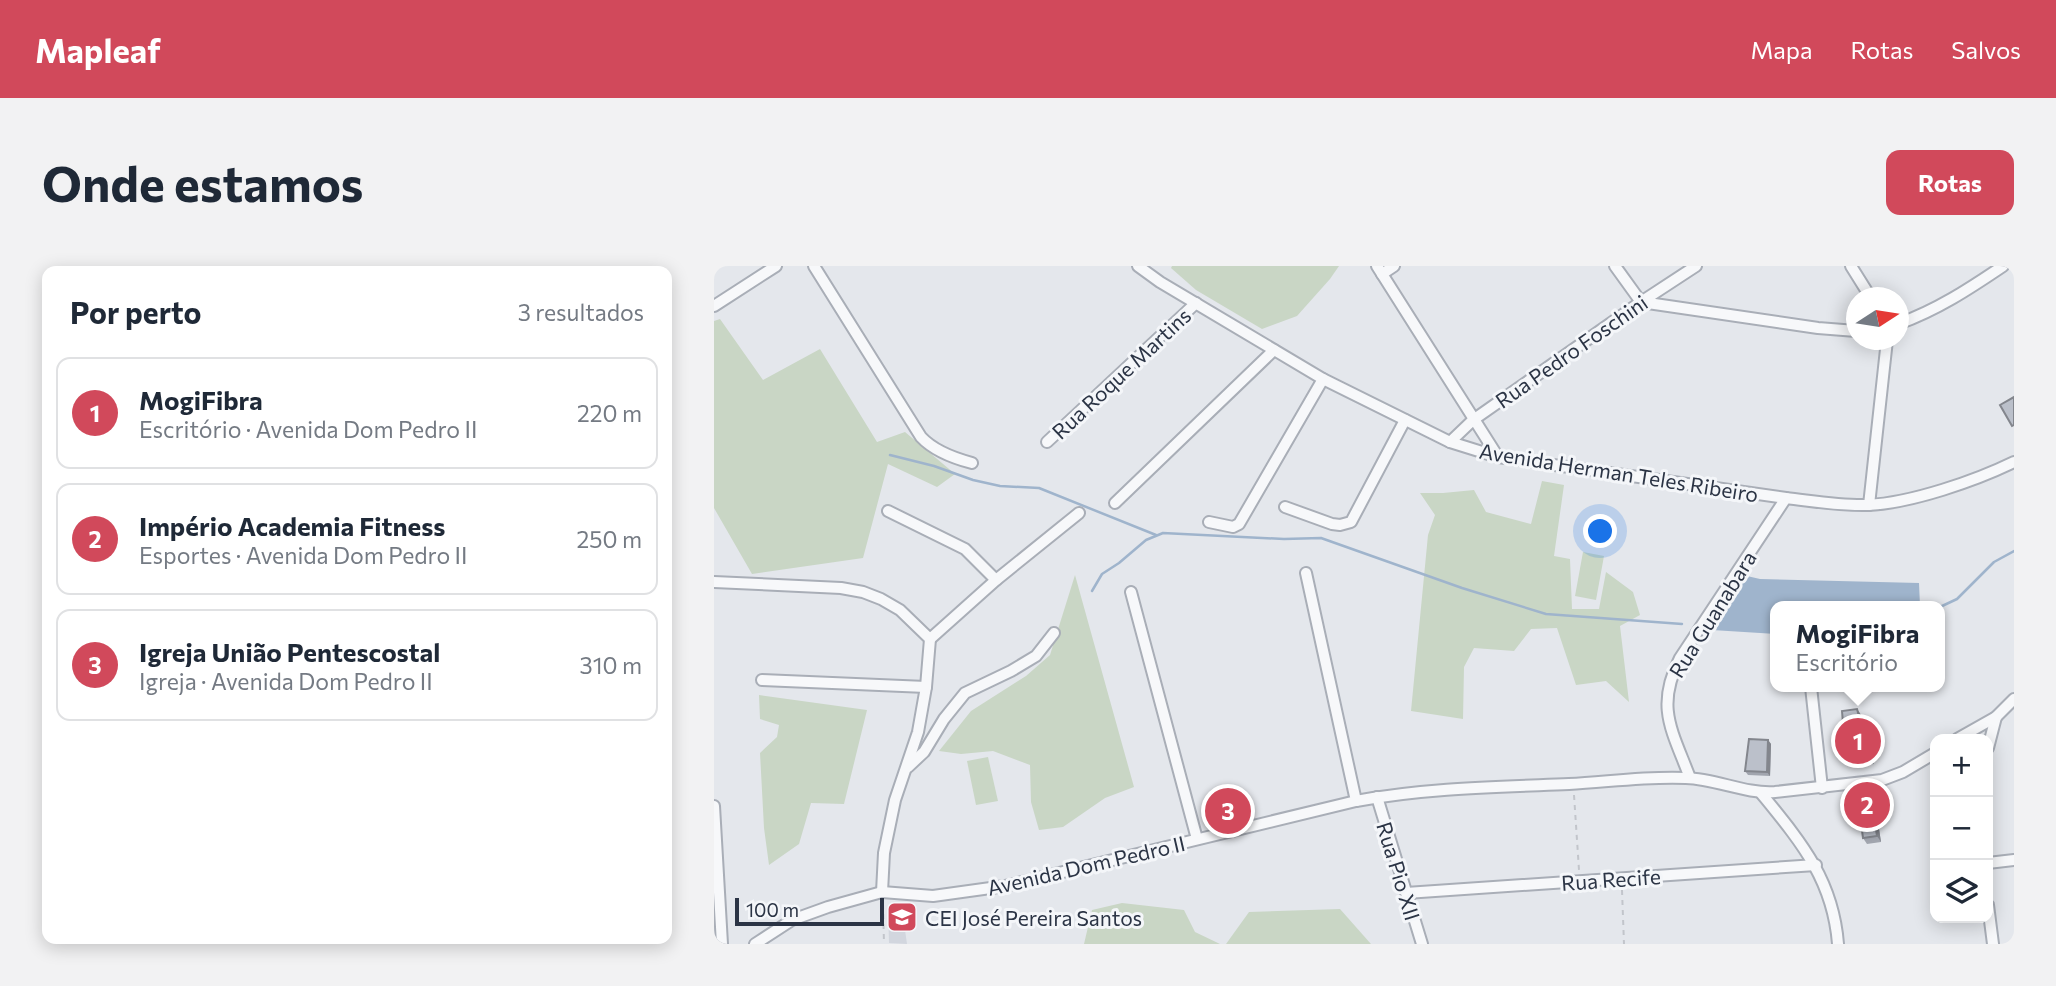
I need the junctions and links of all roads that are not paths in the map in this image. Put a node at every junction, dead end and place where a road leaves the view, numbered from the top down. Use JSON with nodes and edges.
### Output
{"nodes":[{"id":1,"x":776,"y":266,"type":"edge"},
{"id":2,"x":814,"y":266,"type":"edge"},
{"id":3,"x":1138,"y":266,"type":"edge"},
{"id":4,"x":1394,"y":266,"type":"edge"},
{"id":5,"x":1615,"y":266,"type":"edge"},
{"id":6,"x":1696,"y":266,"type":"edge"},
{"id":7,"x":1851,"y":266,"type":"edge"},
{"id":8,"x":2003,"y":266,"type":"edge"},
{"id":9,"x":1380,"y":270,"type":"edge"},
{"id":10,"x":1665,"y":286,"type":"junction"},
{"id":11,"x":1864,"y":287,"type":"edge"},
{"id":12,"x":1641,"y":302,"type":"junction"},
{"id":13,"x":1196,"y":303,"type":"junction"},
{"id":14,"x":714,"y":306,"type":"edge"},
{"id":15,"x":1680,"y":307,"type":"junction"},
{"id":16,"x":1909,"y":320,"type":"edge"},
{"id":17,"x":1846,"y":330,"type":"edge"},
{"id":18,"x":1274,"y":350,"type":"junction"},
{"id":19,"x":1886,"y":350,"type":"edge"},
{"id":20,"x":1323,"y":379,"type":"junction"},
{"id":21,"x":1405,"y":420,"type":"junction"},
{"id":22,"x":1474,"y":420,"type":"junction"},
{"id":23,"x":1047,"y":442,"type":"dead end"},
{"id":24,"x":1450,"y":442,"type":"junction"},
{"id":25,"x":1498,"y":457,"type":"junction"},
{"id":26,"x":2014,"y":462,"type":"edge"},
{"id":27,"x":972,"y":463,"type":"dead end"},
{"id":28,"x":1786,"y":498,"type":"junction"},
{"id":29,"x":1115,"y":503,"type":"dead end"},
{"id":30,"x":1869,"y":505,"type":"junction"},
{"id":31,"x":1285,"y":507,"type":"dead end"},
{"id":32,"x":888,"y":511,"type":"dead end"},
{"id":33,"x":1079,"y":513,"type":"dead end"},
{"id":34,"x":1209,"y":522,"type":"dead end"},
{"id":35,"x":1306,"y":573,"type":"dead end"},
{"id":36,"x":996,"y":580,"type":"junction"},
{"id":37,"x":714,"y":582,"type":"edge"},
{"id":38,"x":1131,"y":592,"type":"dead end"},
{"id":39,"x":1054,"y":633,"type":"dead end"},
{"id":40,"x":930,"y":639,"type":"junction"},
{"id":41,"x":762,"y":680,"type":"dead end"},
{"id":42,"x":926,"y":687,"type":"junction"},
{"id":43,"x":1812,"y":692,"type":"edge"},
{"id":44,"x":2014,"y":699,"type":"edge"},
{"id":45,"x":1996,"y":717,"type":"junction"},
{"id":46,"x":1967,"y":734,"type":"edge"},
{"id":47,"x":1992,"y":734,"type":"edge"},
{"id":48,"x":1930,"y":756,"type":"edge"},
{"id":49,"x":906,"y":769,"type":"junction"},
{"id":50,"x":1690,"y":778,"type":"junction"},
{"id":51,"x":1822,"y":788,"type":"junction"},
{"id":52,"x":1761,"y":793,"type":"junction"},
{"id":53,"x":1377,"y":797,"type":"junction"},
{"id":54,"x":1356,"y":801,"type":"junction"},
{"id":55,"x":714,"y":806,"type":"edge"},
{"id":56,"x":1197,"y":839,"type":"junction"},
{"id":57,"x":2014,"y":860,"type":"edge"},
{"id":58,"x":1993,"y":862,"type":"edge"},
{"id":59,"x":1816,"y":866,"type":"junction"},
{"id":60,"x":882,"y":892,"type":"junction"},
{"id":61,"x":1406,"y":893,"type":"junction"},
{"id":62,"x":1990,"y":923,"type":"edge"},
{"id":63,"x":722,"y":944,"type":"edge"},
{"id":64,"x":755,"y":944,"type":"edge"},
{"id":65,"x":1422,"y":944,"type":"edge"},
{"id":66,"x":1838,"y":944,"type":"edge"},
{"id":67,"x":1993,"y":944,"type":"edge"}],
"edges":[{"from":1,"to":14,"type":"street"},
{"from":2,"to":27,"type":"street"},
{"from":3,"to":13,"type":"street","name":"Avenida Herman Teles Ribeiro"},
{"from":4,"to":9,"type":"street"},
{"from":5,"to":12,"type":"street"},
{"from":6,"to":10,"type":"street","name":"Rua Pedro Foschini"},
{"from":7,"to":11,"type":"street"},
{"from":8,"to":16,"type":"street"},
{"from":9,"to":22,"type":"street"},
{"from":10,"to":12,"type":"street","name":"Rua Pedro Foschini"},
{"from":10,"to":15,"type":"street"},
{"from":12,"to":15,"type":"street"},
{"from":12,"to":22,"type":"street","name":"Rua Pedro Foschini"},
{"from":13,"to":18,"type":"street","name":"Avenida Herman Teles Ribeiro"},
{"from":13,"to":23,"type":"street","name":"Rua Roque Martins"},
{"from":15,"to":17,"type":"street"},
{"from":18,"to":20,"type":"street","name":"Avenida Herman Teles Ribeiro"},
{"from":18,"to":29,"type":"street"},
{"from":19,"to":30,"type":"street"},
{"from":20,"to":21,"type":"street","name":"Avenida Herman Teles Ribeiro"},
{"from":20,"to":34,"type":"street"},
{"from":21,"to":24,"type":"street","name":"Avenida Herman Teles Ribeiro"},
{"from":21,"to":31,"type":"street"},
{"from":22,"to":24,"type":"street","name":"Rua Pedro Foschini"},
{"from":22,"to":25,"type":"street"},
{"from":24,"to":25,"type":"street","name":"Avenida Herman Teles Ribeiro"},
{"from":25,"to":28,"type":"street","name":"Avenida Herman Teles Ribeiro"},
{"from":26,"to":30,"type":"street","name":"Avenida Herman Teles Ribeiro"},
{"from":28,"to":30,"type":"street","name":"Avenida Herman Teles Ribeiro"},
{"from":28,"to":50,"type":"street","name":"Rua Guanabara"},
{"from":32,"to":36,"type":"street"},
{"from":33,"to":36,"type":"street"},
{"from":35,"to":54,"type":"street"},
{"from":36,"to":40,"type":"street"},
{"from":37,"to":40,"type":"street"},
{"from":38,"to":56,"type":"street"},
{"from":39,"to":49,"type":"street"},
{"from":40,"to":42,"type":"street"},
{"from":41,"to":42,"type":"street"},
{"from":42,"to":49,"type":"street"},
{"from":43,"to":51,"type":"street"},
{"from":44,"to":45,"type":"street"},
{"from":45,"to":46,"type":"street"},
{"from":45,"to":47,"type":"street"},
{"from":48,"to":51,"type":"street","name":"Avenida Dom Pedro II"},
{"from":49,"to":60,"type":"street"},
{"from":50,"to":52,"type":"street","name":"Avenida Dom Pedro II"},
{"from":50,"to":53,"type":"street","name":"Avenida Dom Pedro II"},
{"from":51,"to":52,"type":"street","name":"Avenida Dom Pedro II"},
{"from":52,"to":59,"type":"street"},
{"from":53,"to":54,"type":"street","name":"Avenida Dom Pedro II"},
{"from":53,"to":61,"type":"street","name":"Rua Pio XII"},
{"from":54,"to":56,"type":"street","name":"Avenida Dom Pedro II"},
{"from":55,"to":63,"type":"street"},
{"from":56,"to":60,"type":"street","name":"Avenida Dom Pedro II"},
{"from":57,"to":58,"type":"street"},
{"from":59,"to":61,"type":"street","name":"Rua Recife"},
{"from":59,"to":66,"type":"street"},
{"from":60,"to":64,"type":"street"},
{"from":61,"to":65,"type":"street","name":"Rua Pio XII"},
{"from":62,"to":67,"type":"street"}]}
